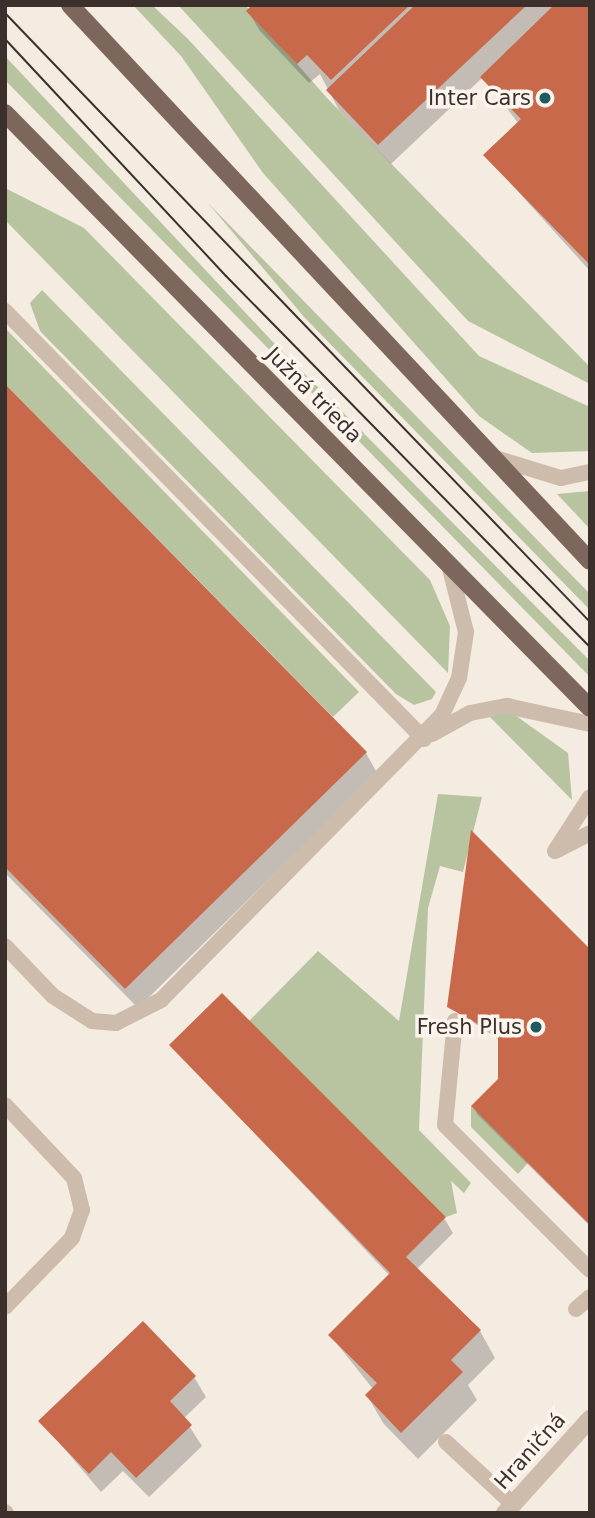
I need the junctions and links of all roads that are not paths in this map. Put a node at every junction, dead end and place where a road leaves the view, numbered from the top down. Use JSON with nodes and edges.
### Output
{"nodes":[{"id":1,"x":70,"y":5,"type":"edge"},
{"id":2,"x":5,"y":113,"type":"edge"},
{"id":3,"x":5,"y":311,"type":"edge"},
{"id":4,"x":483,"y":453,"type":"junction"},
{"id":5,"x":590,"y":472,"type":"edge"},
{"id":6,"x":590,"y":561,"type":"edge"},
{"id":7,"x":449,"y":565,"type":"junction"},
{"id":8,"x":590,"y":708,"type":"edge"},
{"id":9,"x":590,"y":724,"type":"edge"},
{"id":10,"x":424,"y":739,"type":"junction"},
{"id":11,"x":590,"y":797,"type":"edge"},
{"id":12,"x":590,"y":833,"type":"edge"},
{"id":13,"x":5,"y":946,"type":"edge"},
{"id":14,"x":455,"y":1021,"type":"dead end"},
{"id":15,"x":5,"y":1105,"type":"edge"},
{"id":16,"x":590,"y":1270,"type":"edge"},
{"id":17,"x":590,"y":1297,"type":"edge"},
{"id":18,"x":5,"y":1307,"type":"edge"},
{"id":19,"x":576,"y":1309,"type":"dead end"},
{"id":20,"x":590,"y":1419,"type":"edge"},
{"id":21,"x":446,"y":1442,"type":"dead end"},
{"id":22,"x":509,"y":1508,"type":"edge"}],
"edges":[{"from":1,"to":4,"type":"main road"},
{"from":2,"to":7,"type":"main road","name":"Južná trieda"},
{"from":3,"to":10,"type":"lane"},
{"from":4,"to":5,"type":"lane"},
{"from":4,"to":6,"type":"main road"},
{"from":7,"to":8,"type":"main road","name":"Južná trieda"},
{"from":7,"to":10,"type":"lane"},
{"from":9,"to":10,"type":"lane"},
{"from":10,"to":13,"type":"lane"},
{"from":11,"to":12,"type":"lane"},
{"from":14,"to":16,"type":"lane"},
{"from":15,"to":18,"type":"lane"},
{"from":17,"to":19,"type":"lane"},
{"from":20,"to":22,"type":"street","name":"Hraničná"},
{"from":21,"to":22,"type":"lane"}]}
